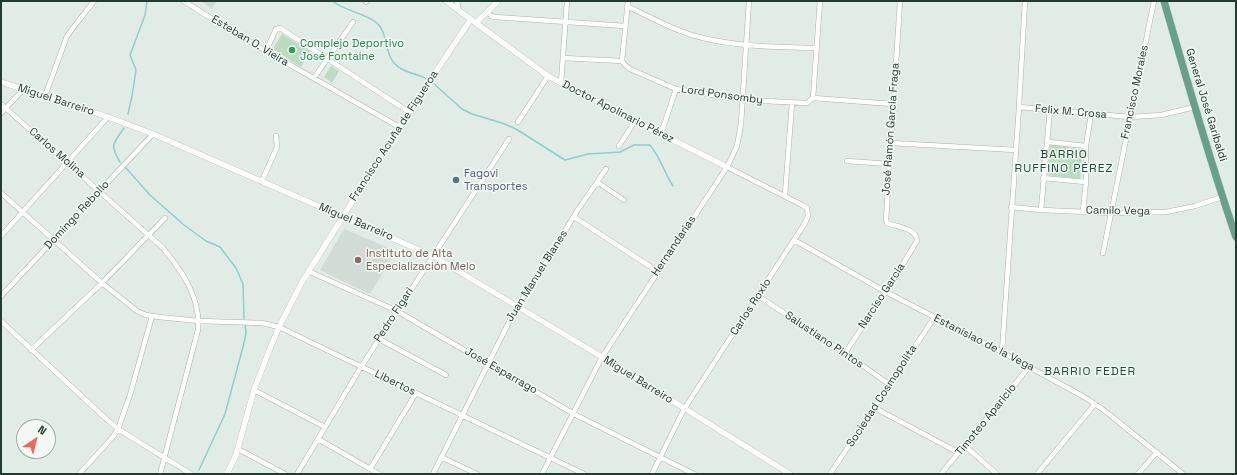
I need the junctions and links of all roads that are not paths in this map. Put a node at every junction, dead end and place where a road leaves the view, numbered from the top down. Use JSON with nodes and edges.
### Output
{"nodes":[{"id":1,"x":94,"y":1,"type":"edge"},
{"id":2,"x":184,"y":1,"type":"edge"},
{"id":3,"x":446,"y":1,"type":"edge"},
{"id":4,"x":457,"y":1,"type":"edge"},
{"id":5,"x":498,"y":1,"type":"edge"},
{"id":6,"x":567,"y":1,"type":"edge"},
{"id":7,"x":749,"y":1,"type":"edge"},
{"id":8,"x":820,"y":1,"type":"edge"},
{"id":9,"x":900,"y":1,"type":"edge"},
{"id":10,"x":1025,"y":1,"type":"edge"},
{"id":11,"x":1154,"y":1,"type":"edge"},
{"id":12,"x":1164,"y":1,"type":"edge"},
{"id":13,"x":628,"y":3,"type":"edge"},
{"id":14,"x":459,"y":11,"type":"junction"},
{"id":15,"x":488,"y":12,"type":"junction"},
{"id":16,"x":474,"y":21,"type":"junction"},
{"id":17,"x":353,"y":22,"type":"dead end"},
{"id":18,"x":566,"y":22,"type":"junction"},
{"id":19,"x":626,"y":26,"type":"junction"},
{"id":20,"x":746,"y":46,"type":"junction"},
{"id":21,"x":816,"y":48,"type":"junction"},
{"id":22,"x":266,"y":51,"type":"junction"},
{"id":23,"x":328,"y":58,"type":"junction"},
{"id":24,"x":563,"y":58,"type":"junction"},
{"id":25,"x":622,"y":61,"type":"junction"},
{"id":26,"x":548,"y":76,"type":"junction"},
{"id":27,"x":314,"y":78,"type":"junction"},
{"id":28,"x":1,"y":82,"type":"edge"},
{"id":29,"x":561,"y":83,"type":"junction"},
{"id":30,"x":24,"y":89,"type":"junction"},
{"id":31,"x":676,"y":89,"type":"junction"},
{"id":32,"x":45,"y":96,"type":"junction"},
{"id":33,"x":813,"y":98,"type":"junction"},
{"id":34,"x":744,"y":100,"type":"junction"},
{"id":35,"x":792,"y":103,"type":"junction"},
{"id":36,"x":1,"y":104,"type":"edge"},
{"id":37,"x":893,"y":104,"type":"junction"},
{"id":38,"x":1019,"y":107,"type":"junction"},
{"id":39,"x":1194,"y":107,"type":"junction"},
{"id":40,"x":6,"y":108,"type":"junction"},
{"id":41,"x":1050,"y":110,"type":"junction"},
{"id":42,"x":409,"y":112,"type":"junction"},
{"id":43,"x":1,"y":113,"type":"edge"},
{"id":44,"x":1091,"y":114,"type":"junction"},
{"id":45,"x":108,"y":117,"type":"junction"},
{"id":46,"x":1130,"y":117,"type":"junction"},
{"id":47,"x":635,"y":121,"type":"junction"},
{"id":48,"x":518,"y":122,"type":"dead end"},
{"id":49,"x":399,"y":127,"type":"junction"},
{"id":50,"x":153,"y":134,"type":"junction"},
{"id":51,"x":661,"y":134,"type":"junction"},
{"id":52,"x":276,"y":136,"type":"dead end"},
{"id":53,"x":509,"y":139,"type":"dead end"},
{"id":54,"x":1048,"y":142,"type":"junction"},
{"id":55,"x":891,"y":143,"type":"junction"},
{"id":56,"x":619,"y":146,"type":"dead end"},
{"id":57,"x":1086,"y":146,"type":"junction"},
{"id":58,"x":1016,"y":150,"type":"junction"},
{"id":59,"x":847,"y":161,"type":"dead end"},
{"id":60,"x":68,"y":163,"type":"junction"},
{"id":61,"x":889,"y":164,"type":"junction"},
{"id":62,"x":727,"y":167,"type":"junction"},
{"id":63,"x":606,"y":169,"type":"dead end"},
{"id":64,"x":1044,"y":178,"type":"junction"},
{"id":65,"x":262,"y":182,"type":"junction"},
{"id":66,"x":597,"y":182,"type":"junction"},
{"id":67,"x":1086,"y":182,"type":"junction"},
{"id":68,"x":100,"y":191,"type":"junction"},
{"id":69,"x":1,"y":193,"type":"edge"},
{"id":70,"x":785,"y":195,"type":"junction"},
{"id":71,"x":1222,"y":198,"type":"junction"},
{"id":72,"x":624,"y":200,"type":"dead end"},
{"id":73,"x":802,"y":205,"type":"joint"},
{"id":74,"x":1011,"y":207,"type":"junction"},
{"id":75,"x":1041,"y":210,"type":"junction"},
{"id":76,"x":1083,"y":211,"type":"junction"},
{"id":77,"x":23,"y":212,"type":"junction"},
{"id":78,"x":1110,"y":213,"type":"junction"},
{"id":79,"x":342,"y":216,"type":"junction"},
{"id":80,"x":574,"y":217,"type":"junction"},
{"id":81,"x":165,"y":218,"type":"dead end"},
{"id":82,"x":149,"y":234,"type":"junction"},
{"id":83,"x":1,"y":236,"type":"edge"},
{"id":84,"x":917,"y":237,"type":"joint"},
{"id":85,"x":1236,"y":237,"type":"edge"},
{"id":86,"x":54,"y":240,"type":"junction"},
{"id":87,"x":794,"y":240,"type":"junction"},
{"id":88,"x":1103,"y":254,"type":"dead end"},
{"id":89,"x":433,"y":256,"type":"junction"},
{"id":90,"x":308,"y":270,"type":"junction"},
{"id":91,"x":657,"y":271,"type":"junction"},
{"id":92,"x":102,"y":283,"type":"junction"},
{"id":93,"x":886,"y":292,"type":"junction"},
{"id":94,"x":1,"y":296,"type":"edge"},
{"id":95,"x":758,"y":296,"type":"junction"},
{"id":96,"x":517,"y":306,"type":"junction"},
{"id":97,"x":397,"y":311,"type":"junction"},
{"id":98,"x":152,"y":316,"type":"junction"},
{"id":99,"x":934,"y":318,"type":"junction"},
{"id":100,"x":2,"y":322,"type":"edge"},
{"id":101,"x":199,"y":322,"type":"junction"},
{"id":102,"x":279,"y":327,"type":"junction"},
{"id":103,"x":379,"y":339,"type":"junction"},
{"id":104,"x":31,"y":350,"type":"junction"},
{"id":105,"x":1002,"y":352,"type":"junction"},
{"id":106,"x":845,"y":353,"type":"junction"},
{"id":107,"x":602,"y":357,"type":"junction"},
{"id":108,"x":488,"y":363,"type":"junction"},
{"id":109,"x":361,"y":366,"type":"junction"},
{"id":110,"x":1029,"y":367,"type":"junction"},
{"id":111,"x":446,"y":375,"type":"dead end"},
{"id":112,"x":890,"y":385,"type":"junction"},
{"id":113,"x":254,"y":390,"type":"junction"},
{"id":114,"x":416,"y":393,"type":"junction"},
{"id":115,"x":1095,"y":404,"type":"junction"},
{"id":116,"x":875,"y":408,"type":"junction"},
{"id":117,"x":684,"y":409,"type":"junction"},
{"id":118,"x":574,"y":414,"type":"junction"},
{"id":119,"x":462,"y":415,"type":"junction"},
{"id":120,"x":325,"y":427,"type":"junction"},
{"id":121,"x":118,"y":429,"type":"junction"},
{"id":122,"x":318,"y":439,"type":"junction"},
{"id":123,"x":965,"y":446,"type":"junction"},
{"id":124,"x":238,"y":449,"type":"junction"},
{"id":125,"x":1156,"y":452,"type":"junction"},
{"id":126,"x":959,"y":453,"type":"junction"},
{"id":127,"x":442,"y":457,"type":"junction"},
{"id":128,"x":551,"y":457,"type":"junction"},
{"id":129,"x":660,"y":457,"type":"junction"},
{"id":130,"x":165,"y":458,"type":"junction"},
{"id":131,"x":370,"y":469,"type":"junction"},
{"id":132,"x":79,"y":474,"type":"edge"},
{"id":133,"x":160,"y":474,"type":"edge"},
{"id":134,"x":191,"y":474,"type":"edge"},
{"id":135,"x":227,"y":474,"type":"edge"},
{"id":136,"x":285,"y":474,"type":"edge"},
{"id":137,"x":297,"y":474,"type":"edge"},
{"id":138,"x":379,"y":474,"type":"edge"},
{"id":139,"x":433,"y":474,"type":"edge"},
{"id":140,"x":477,"y":474,"type":"edge"},
{"id":141,"x":542,"y":474,"type":"edge"},
{"id":142,"x":584,"y":474,"type":"edge"},
{"id":143,"x":652,"y":474,"type":"edge"},
{"id":144,"x":694,"y":474,"type":"edge"},
{"id":145,"x":790,"y":474,"type":"edge"},
{"id":146,"x":830,"y":474,"type":"edge"},
{"id":147,"x":942,"y":474,"type":"edge"},
{"id":148,"x":997,"y":474,"type":"edge"},
{"id":149,"x":1037,"y":474,"type":"edge"},
{"id":150,"x":1138,"y":474,"type":"edge"},
{"id":151,"x":1183,"y":474,"type":"edge"}],
"edges":[{"from":1,"to":32,"type":"street"},
{"from":2,"to":22,"type":"street","name":"Esteban O. Vieira"},
{"from":3,"to":14,"type":"street","name":"Doctor Apolinario Pérez"},
{"from":4,"to":14,"type":"street"},
{"from":5,"to":15,"type":"street","name":"Francisco Acuña de Figueroa"},
{"from":6,"to":18,"type":"street"},
{"from":7,"to":20,"type":"street","name":"Hernandarias"},
{"from":8,"to":21,"type":"street"},
{"from":9,"to":37,"type":"street","name":"José Ramón Garcia Fraga"},
{"from":10,"to":38,"type":"street"},
{"from":11,"to":46,"type":"street","name":"Francisco Morales"},
{"from":12,"to":39,"type":"main road","name":"General José Garibaldi"},
{"from":13,"to":19,"type":"street"},
{"from":13,"to":20,"type":"street"},
{"from":14,"to":16,"type":"street","name":"Doctor Apolinario Pérez"},
{"from":15,"to":16,"type":"street","name":"Francisco Acuña de Figueroa"},
{"from":15,"to":18,"type":"street"},
{"from":16,"to":26,"type":"street","name":"Doctor Apolinario Pérez"},
{"from":16,"to":42,"type":"street","name":"Francisco Acuña de Figueroa"},
{"from":17,"to":23,"type":"street"},
{"from":18,"to":19,"type":"street"},
{"from":18,"to":24,"type":"street"},
{"from":19,"to":25,"type":"street"},
{"from":20,"to":21,"type":"street"},
{"from":20,"to":34,"type":"street","name":"Hernandarias"},
{"from":21,"to":33,"type":"street"},
{"from":22,"to":23,"type":"street"},
{"from":22,"to":27,"type":"street","name":"Esteban O. Vieira"},
{"from":23,"to":27,"type":"street"},
{"from":23,"to":42,"type":"street"},
{"from":24,"to":25,"type":"street"},
{"from":24,"to":29,"type":"street"},
{"from":25,"to":31,"type":"street","name":"Lord Ponsomby"},
{"from":26,"to":29,"type":"street","name":"Doctor Apolinario Pérez"},
{"from":26,"to":48,"type":"street"},
{"from":27,"to":49,"type":"street","name":"Esteban O. Vieira"},
{"from":28,"to":30,"type":"street","name":"Miguel Barreiro"},
{"from":29,"to":47,"type":"street","name":"Doctor Apolinario Pérez"},
{"from":30,"to":32,"type":"street","name":"Miguel Barreiro"},
{"from":30,"to":40,"type":"street"},
{"from":31,"to":34,"type":"street","name":"Lord Ponsomby"},
{"from":31,"to":51,"type":"street"},
{"from":32,"to":45,"type":"street","name":"Miguel Barreiro"},
{"from":33,"to":35,"type":"street","name":"Lord Ponsomby"},
{"from":33,"to":37,"type":"street","name":"Lord Ponsomby"},
{"from":34,"to":35,"type":"street","name":"Lord Ponsomby"},
{"from":34,"to":62,"type":"street","name":"Hernandarias"},
{"from":35,"to":70,"type":"street"},
{"from":36,"to":40,"type":"street","name":"Carlos Molina"},
{"from":37,"to":55,"type":"street","name":"José Ramón Garcia Fraga"},
{"from":38,"to":41,"type":"street","name":"Felix M. Crosa"},
{"from":38,"to":58,"type":"street"},
{"from":39,"to":46,"type":"street","name":"Felix M. Crosa"},
{"from":39,"to":71,"type":"main road","name":"General José Garibaldi"},
{"from":40,"to":43,"type":"street"},
{"from":40,"to":60,"type":"street","name":"Carlos Molina"},
{"from":41,"to":44,"type":"street","name":"Felix M. Crosa"},
{"from":41,"to":54,"type":"street"},
{"from":42,"to":49,"type":"street","name":"Francisco Acuña de Figueroa"},
{"from":44,"to":46,"type":"street","name":"Felix M. Crosa"},
{"from":44,"to":57,"type":"street"},
{"from":45,"to":50,"type":"street","name":"Miguel Barreiro"},
{"from":45,"to":60,"type":"street"},
{"from":46,"to":78,"type":"street","name":"Francisco Morales"},
{"from":47,"to":51,"type":"street","name":"Doctor Apolinario Pérez"},
{"from":47,"to":56,"type":"street"},
{"from":49,"to":79,"type":"street","name":"Francisco Acuña de Figueroa"},
{"from":50,"to":65,"type":"street","name":"Miguel Barreiro"},
{"from":50,"to":68,"type":"street","name":"Domingo Rebollo"},
{"from":51,"to":62,"type":"street","name":"Doctor Apolinario Pérez"},
{"from":52,"to":65,"type":"street"},
{"from":53,"to":89,"type":"street","name":"Pedro Figari"},
{"from":54,"to":57,"type":"street"},
{"from":54,"to":64,"type":"street"},
{"from":55,"to":58,"type":"street"},
{"from":55,"to":61,"type":"street","name":"José Ramón Garcia Fraga"},
{"from":57,"to":67,"type":"street"},
{"from":58,"to":74,"type":"street"},
{"from":59,"to":61,"type":"street"},
{"from":60,"to":68,"type":"street","name":"Carlos Molina"},
{"from":60,"to":77,"type":"street"},
{"from":61,"to":84,"type":"street","name":"José Ramón Garcia Fraga"},
{"from":62,"to":70,"type":"street","name":"Doctor Apolinario Pérez"},
{"from":62,"to":91,"type":"street","name":"Hernandarias"},
{"from":63,"to":66,"type":"street","name":"Juan Manuel Blanes"},
{"from":64,"to":67,"type":"street"},
{"from":64,"to":75,"type":"street"},
{"from":65,"to":79,"type":"street","name":"Miguel Barreiro"},
{"from":66,"to":72,"type":"street"},
{"from":66,"to":80,"type":"street","name":"Juan Manuel Blanes"},
{"from":67,"to":76,"type":"street"},
{"from":68,"to":82,"type":"street","name":"Carlos Molina"},
{"from":68,"to":86,"type":"street","name":"Domingo Rebollo"},
{"from":69,"to":77,"type":"street","name":"Libertos"},
{"from":70,"to":73,"type":"street","name":"Doctor Apolinario Pérez"},
{"from":71,"to":78,"type":"street","name":"Camilo Vega"},
{"from":71,"to":85,"type":"main road","name":"General José Garibaldi"},
{"from":73,"to":87,"type":"street","name":"Carlos Roxlo"},
{"from":74,"to":75,"type":"street","name":"Camilo Vega"},
{"from":74,"to":105,"type":"street"},
{"from":75,"to":76,"type":"street","name":"Camilo Vega"},
{"from":76,"to":78,"type":"street","name":"Camilo Vega"},
{"from":77,"to":83,"type":"street"},
{"from":77,"to":86,"type":"street","name":"Libertos"},
{"from":78,"to":88,"type":"street","name":"Francisco Morales"},
{"from":79,"to":89,"type":"street","name":"Miguel Barreiro"},
{"from":79,"to":90,"type":"street","name":"Francisco Acuña de Figueroa"},
{"from":80,"to":91,"type":"street"},
{"from":80,"to":96,"type":"street","name":"Juan Manuel Blanes"},
{"from":81,"to":82,"type":"street"},
{"from":82,"to":92,"type":"street"},
{"from":82,"to":101,"type":"street","name":"Carlos Molina"},
{"from":84,"to":93,"type":"street","name":"Narciso Garcia"},
{"from":86,"to":92,"type":"street","name":"Libertos"},
{"from":86,"to":94,"type":"street","name":"Domingo Rebollo"},
{"from":87,"to":93,"type":"street","name":"Estanislao de la Vega"},
{"from":87,"to":95,"type":"street","name":"Carlos Roxlo"},
{"from":89,"to":96,"type":"street","name":"Miguel Barreiro"},
{"from":89,"to":97,"type":"street","name":"Pedro Figari"},
{"from":90,"to":97,"type":"street","name":"José Esparrago"},
{"from":90,"to":102,"type":"street","name":"Francisco Acuña de Figueroa"},
{"from":91,"to":107,"type":"street","name":"Hernandarias"},
{"from":92,"to":98,"type":"street","name":"Libertos"},
{"from":92,"to":104,"type":"street"},
{"from":93,"to":99,"type":"street","name":"Estanislao de la Vega"},
{"from":93,"to":106,"type":"street","name":"Narciso Garcia"},
{"from":95,"to":106,"type":"street","name":"Salustiano Pintos"},
{"from":95,"to":117,"type":"street","name":"Carlos Roxlo"},
{"from":96,"to":107,"type":"street","name":"Miguel Barreiro"},
{"from":96,"to":108,"type":"street","name":"Juan Manuel Blanes"},
{"from":97,"to":103,"type":"street","name":"Pedro Figari"},
{"from":97,"to":108,"type":"street","name":"José Esparrago"},
{"from":98,"to":101,"type":"street","name":"Libertos"},
{"from":98,"to":121,"type":"street"},
{"from":99,"to":105,"type":"street","name":"Estanislao de la Vega"},
{"from":99,"to":112,"type":"street","name":"Sociedad Cosmopolita"},
{"from":100,"to":104,"type":"street"},
{"from":101,"to":102,"type":"street","name":"Libertos"},
{"from":101,"to":130,"type":"street"},
{"from":102,"to":109,"type":"street","name":"Libertos"},
{"from":102,"to":113,"type":"street","name":"Francisco Acuña de Figueroa"},
{"from":103,"to":109,"type":"street","name":"Pedro Figari"},
{"from":103,"to":111,"type":"street"},
{"from":104,"to":121,"type":"street"},
{"from":105,"to":110,"type":"street","name":"Estanislao de la Vega"},
{"from":106,"to":112,"type":"street","name":"Salustiano Pintos"},
{"from":107,"to":117,"type":"street","name":"Miguel Barreiro"},
{"from":107,"to":118,"type":"street","name":"Hernandarias"},
{"from":108,"to":118,"type":"street","name":"José Esparrago"},
{"from":108,"to":119,"type":"street","name":"Juan Manuel Blanes"},
{"from":109,"to":114,"type":"street","name":"Libertos"},
{"from":109,"to":120,"type":"street","name":"Pedro Figari"},
{"from":110,"to":115,"type":"street","name":"Estanislao de la Vega"},
{"from":110,"to":123,"type":"street","name":"Timoteo Aparicio"},
{"from":112,"to":116,"type":"street","name":"Sociedad Cosmopolita"},
{"from":113,"to":120,"type":"street"},
{"from":113,"to":124,"type":"street","name":"Francisco Acuña de Figueroa"},
{"from":114,"to":119,"type":"street","name":"Libertos"},
{"from":114,"to":131,"type":"street"},
{"from":115,"to":125,"type":"street","name":"Estanislao de la Vega"},
{"from":115,"to":149,"type":"street"},
{"from":116,"to":126,"type":"street"},
{"from":116,"to":146,"type":"street","name":"Sociedad Cosmopolita"},
{"from":117,"to":129,"type":"street","name":"Carlos Roxlo"},
{"from":117,"to":145,"type":"street","name":"Miguel Barreiro"},
{"from":118,"to":128,"type":"street","name":"Hernandarias"},
{"from":118,"to":129,"type":"street","name":"José Esparrago"},
{"from":119,"to":127,"type":"street","name":"Juan Manuel Blanes"},
{"from":119,"to":128,"type":"street","name":"Libertos"},
{"from":120,"to":122,"type":"street","name":"Pedro Figari"},
{"from":121,"to":130,"type":"street"},
{"from":121,"to":132,"type":"street"},
{"from":122,"to":131,"type":"street"},
{"from":122,"to":137,"type":"street","name":"Pedro Figari"},
{"from":123,"to":126,"type":"street","name":"Timoteo Aparicio"},
{"from":123,"to":148,"type":"street"},
{"from":124,"to":135,"type":"street","name":"Francisco Acuña de Figueroa"},
{"from":124,"to":136,"type":"street"},
{"from":125,"to":150,"type":"street"},
{"from":125,"to":151,"type":"street","name":"Estanislao de la Vega"},
{"from":126,"to":147,"type":"street","name":"Timoteo Aparicio"},
{"from":127,"to":139,"type":"street","name":"Juan Manuel Blanes"},
{"from":127,"to":140,"type":"street"},
{"from":128,"to":141,"type":"street","name":"Hernandarias"},
{"from":128,"to":142,"type":"street","name":"Libertos"},
{"from":129,"to":143,"type":"street","name":"Carlos Roxlo"},
{"from":129,"to":144,"type":"street","name":"José Esparrago"},
{"from":130,"to":133,"type":"street"},
{"from":130,"to":134,"type":"street"},
{"from":131,"to":138,"type":"street"}]}
